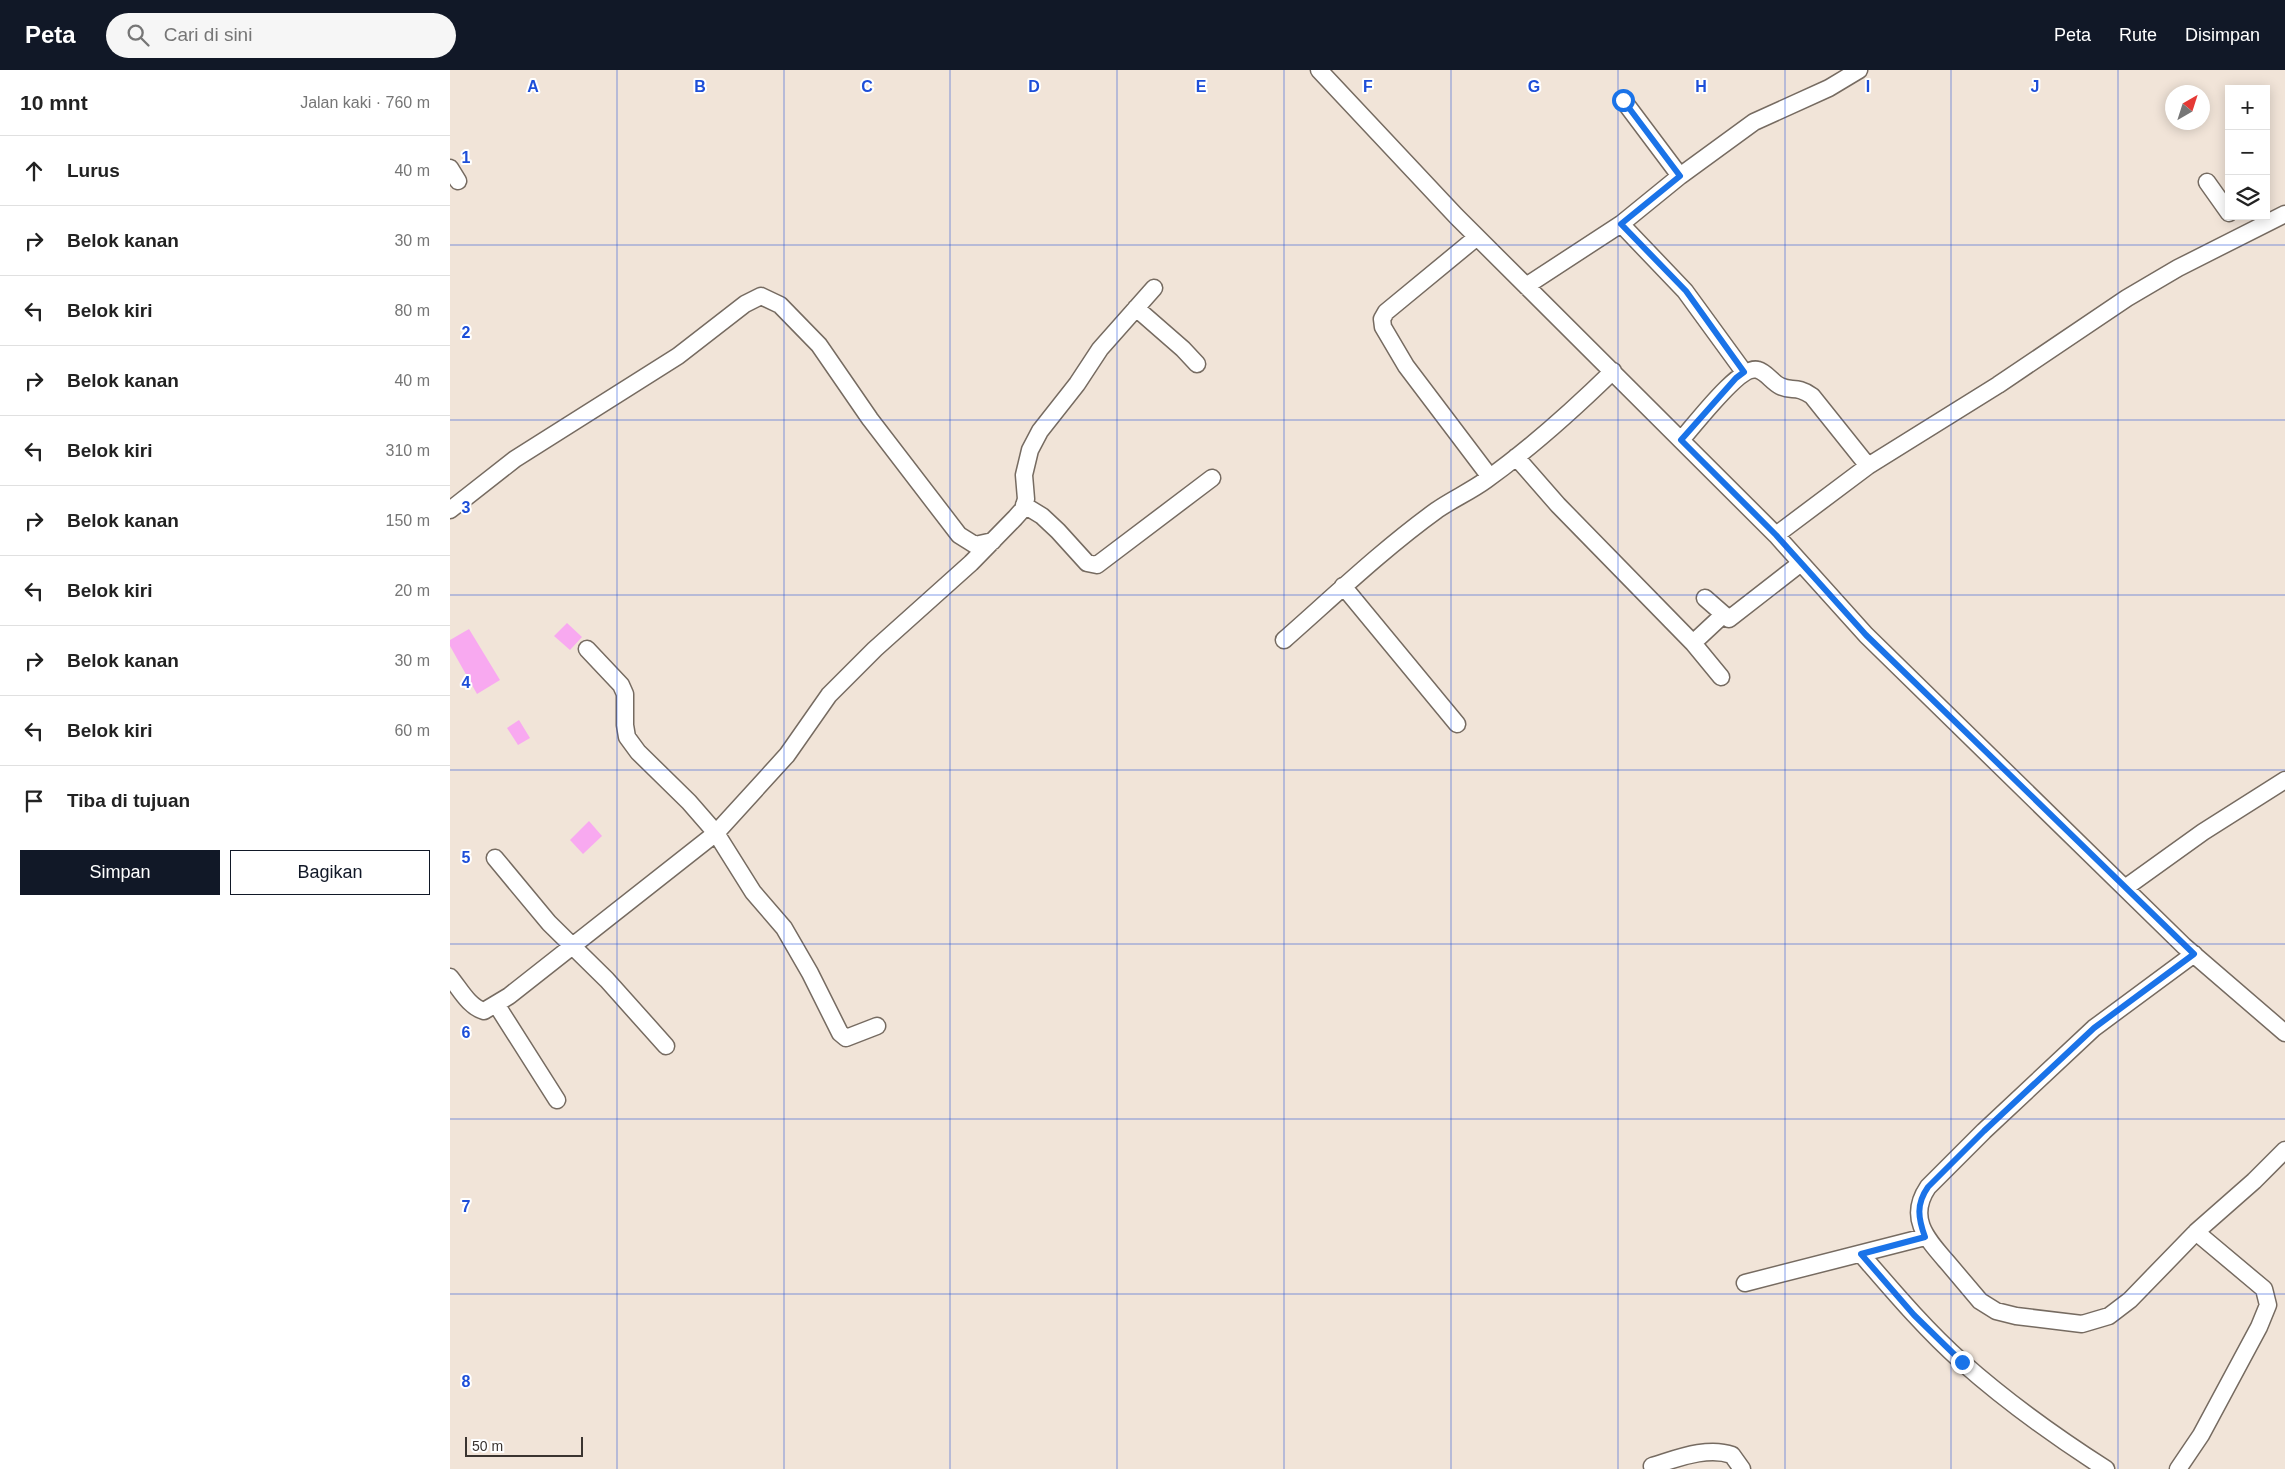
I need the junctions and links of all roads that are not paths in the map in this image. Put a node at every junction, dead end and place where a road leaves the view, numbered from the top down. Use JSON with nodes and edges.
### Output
{"nodes":[{"id":1,"x":1320,"y":70,"type":"edge"},
{"id":2,"x":1859,"y":70,"type":"edge"},
{"id":3,"x":1623,"y":100,"type":"dead end"},
{"id":4,"x":1680,"y":176,"type":"junction"},
{"id":5,"x":2208,"y":182,"type":"dead end"},
{"id":6,"x":2225,"y":207,"type":"edge"},
{"id":7,"x":2285,"y":214,"type":"edge"},
{"id":8,"x":2234,"y":220,"type":"edge"},
{"id":9,"x":1621,"y":224,"type":"junction"},
{"id":10,"x":2244,"y":235,"type":"junction"},
{"id":11,"x":1477,"y":237,"type":"junction"},
{"id":12,"x":1526,"y":286,"type":"junction"},
{"id":13,"x":1154,"y":288,"type":"dead end"},
{"id":14,"x":1136,"y":308,"type":"junction"},
{"id":15,"x":1197,"y":364,"type":"dead end"},
{"id":16,"x":1613,"y":371,"type":"junction"},
{"id":17,"x":1744,"y":372,"type":"junction"},
{"id":18,"x":1681,"y":440,"type":"junction"},
{"id":19,"x":1516,"y":457,"type":"junction"},
{"id":20,"x":1868,"y":466,"type":"junction"},
{"id":21,"x":1490,"y":477,"type":"junction"},
{"id":22,"x":1212,"y":478,"type":"dead end"},
{"id":23,"x":1024,"y":505,"type":"junction"},
{"id":24,"x":450,"y":510,"type":"edge"},
{"id":25,"x":1776,"y":535,"type":"junction"},
{"id":26,"x":993,"y":541,"type":"junction"},
{"id":27,"x":1801,"y":563,"type":"junction"},
{"id":28,"x":1343,"y":586,"type":"junction"},
{"id":29,"x":1705,"y":598,"type":"dead end"},
{"id":30,"x":1723,"y":615,"type":"junction"},
{"id":31,"x":1284,"y":640,"type":"dead end"},
{"id":32,"x":1693,"y":643,"type":"junction"},
{"id":33,"x":586,"y":649,"type":"dead end"},
{"id":34,"x":1721,"y":677,"type":"dead end"},
{"id":35,"x":1457,"y":724,"type":"dead end"},
{"id":36,"x":2285,"y":780,"type":"edge"},
{"id":37,"x":716,"y":834,"type":"junction"},
{"id":38,"x":495,"y":858,"type":"dead end"},
{"id":39,"x":2125,"y":888,"type":"junction"},
{"id":40,"x":572,"y":948,"type":"junction"},
{"id":41,"x":2194,"y":954,"type":"junction"},
{"id":42,"x":450,"y":978,"type":"edge"},
{"id":43,"x":496,"y":1004,"type":"junction"},
{"id":44,"x":878,"y":1026,"type":"dead end"},
{"id":45,"x":2285,"y":1033,"type":"edge"},
{"id":46,"x":666,"y":1046,"type":"dead end"},
{"id":47,"x":557,"y":1100,"type":"dead end"},
{"id":48,"x":2285,"y":1150,"type":"edge"},
{"id":49,"x":2196,"y":1232,"type":"junction"},
{"id":50,"x":1925,"y":1237,"type":"junction"},
{"id":51,"x":1861,"y":1254,"type":"junction"},
{"id":52,"x":1744,"y":1283,"type":"dead end"},
{"id":53,"x":1652,"y":1466,"type":"dead end"},
{"id":54,"x":1742,"y":1469,"type":"edge"},
{"id":55,"x":2106,"y":1469,"type":"edge"},
{"id":56,"x":2178,"y":1469,"type":"edge"}],
"edges":[{"from":1,"to":11,"type":"street"},
{"from":2,"to":4,"type":"street"},
{"from":3,"to":4,"type":"street"},
{"from":4,"to":9,"type":"street"},
{"from":5,"to":6,"type":"street"},
{"from":7,"to":10,"type":"street"},
{"from":8,"to":10,"type":"street"},
{"from":9,"to":12,"type":"street"},
{"from":9,"to":17,"type":"street"},
{"from":10,"to":20,"type":"street"},
{"from":11,"to":12,"type":"street"},
{"from":11,"to":21,"type":"street"},
{"from":12,"to":16,"type":"street"},
{"from":13,"to":14,"type":"street"},
{"from":14,"to":15,"type":"street"},
{"from":14,"to":23,"type":"street"},
{"from":16,"to":18,"type":"street"},
{"from":16,"to":19,"type":"street"},
{"from":17,"to":18,"type":"street"},
{"from":17,"to":20,"type":"street"},
{"from":18,"to":25,"type":"street"},
{"from":19,"to":21,"type":"street"},
{"from":19,"to":32,"type":"street"},
{"from":20,"to":25,"type":"street"},
{"from":21,"to":28,"type":"street"},
{"from":22,"to":23,"type":"street"},
{"from":23,"to":26,"type":"street"},
{"from":24,"to":26,"type":"street"},
{"from":25,"to":27,"type":"street"},
{"from":26,"to":37,"type":"street"},
{"from":27,"to":30,"type":"street"},
{"from":27,"to":39,"type":"street"},
{"from":28,"to":31,"type":"street"},
{"from":28,"to":35,"type":"street"},
{"from":29,"to":30,"type":"street"},
{"from":30,"to":32,"type":"street"},
{"from":32,"to":34,"type":"street"},
{"from":33,"to":37,"type":"street"},
{"from":36,"to":39,"type":"street"},
{"from":37,"to":40,"type":"street"},
{"from":37,"to":44,"type":"street"},
{"from":38,"to":40,"type":"street"},
{"from":39,"to":41,"type":"street"},
{"from":40,"to":43,"type":"street"},
{"from":40,"to":46,"type":"street"},
{"from":41,"to":45,"type":"street"},
{"from":41,"to":50,"type":"street"},
{"from":42,"to":43,"type":"street"},
{"from":43,"to":47,"type":"street"},
{"from":48,"to":49,"type":"street"},
{"from":49,"to":50,"type":"street"},
{"from":49,"to":56,"type":"street"},
{"from":50,"to":51,"type":"street"},
{"from":51,"to":52,"type":"street"},
{"from":51,"to":55,"type":"street"},
{"from":53,"to":54,"type":"street"}]}
